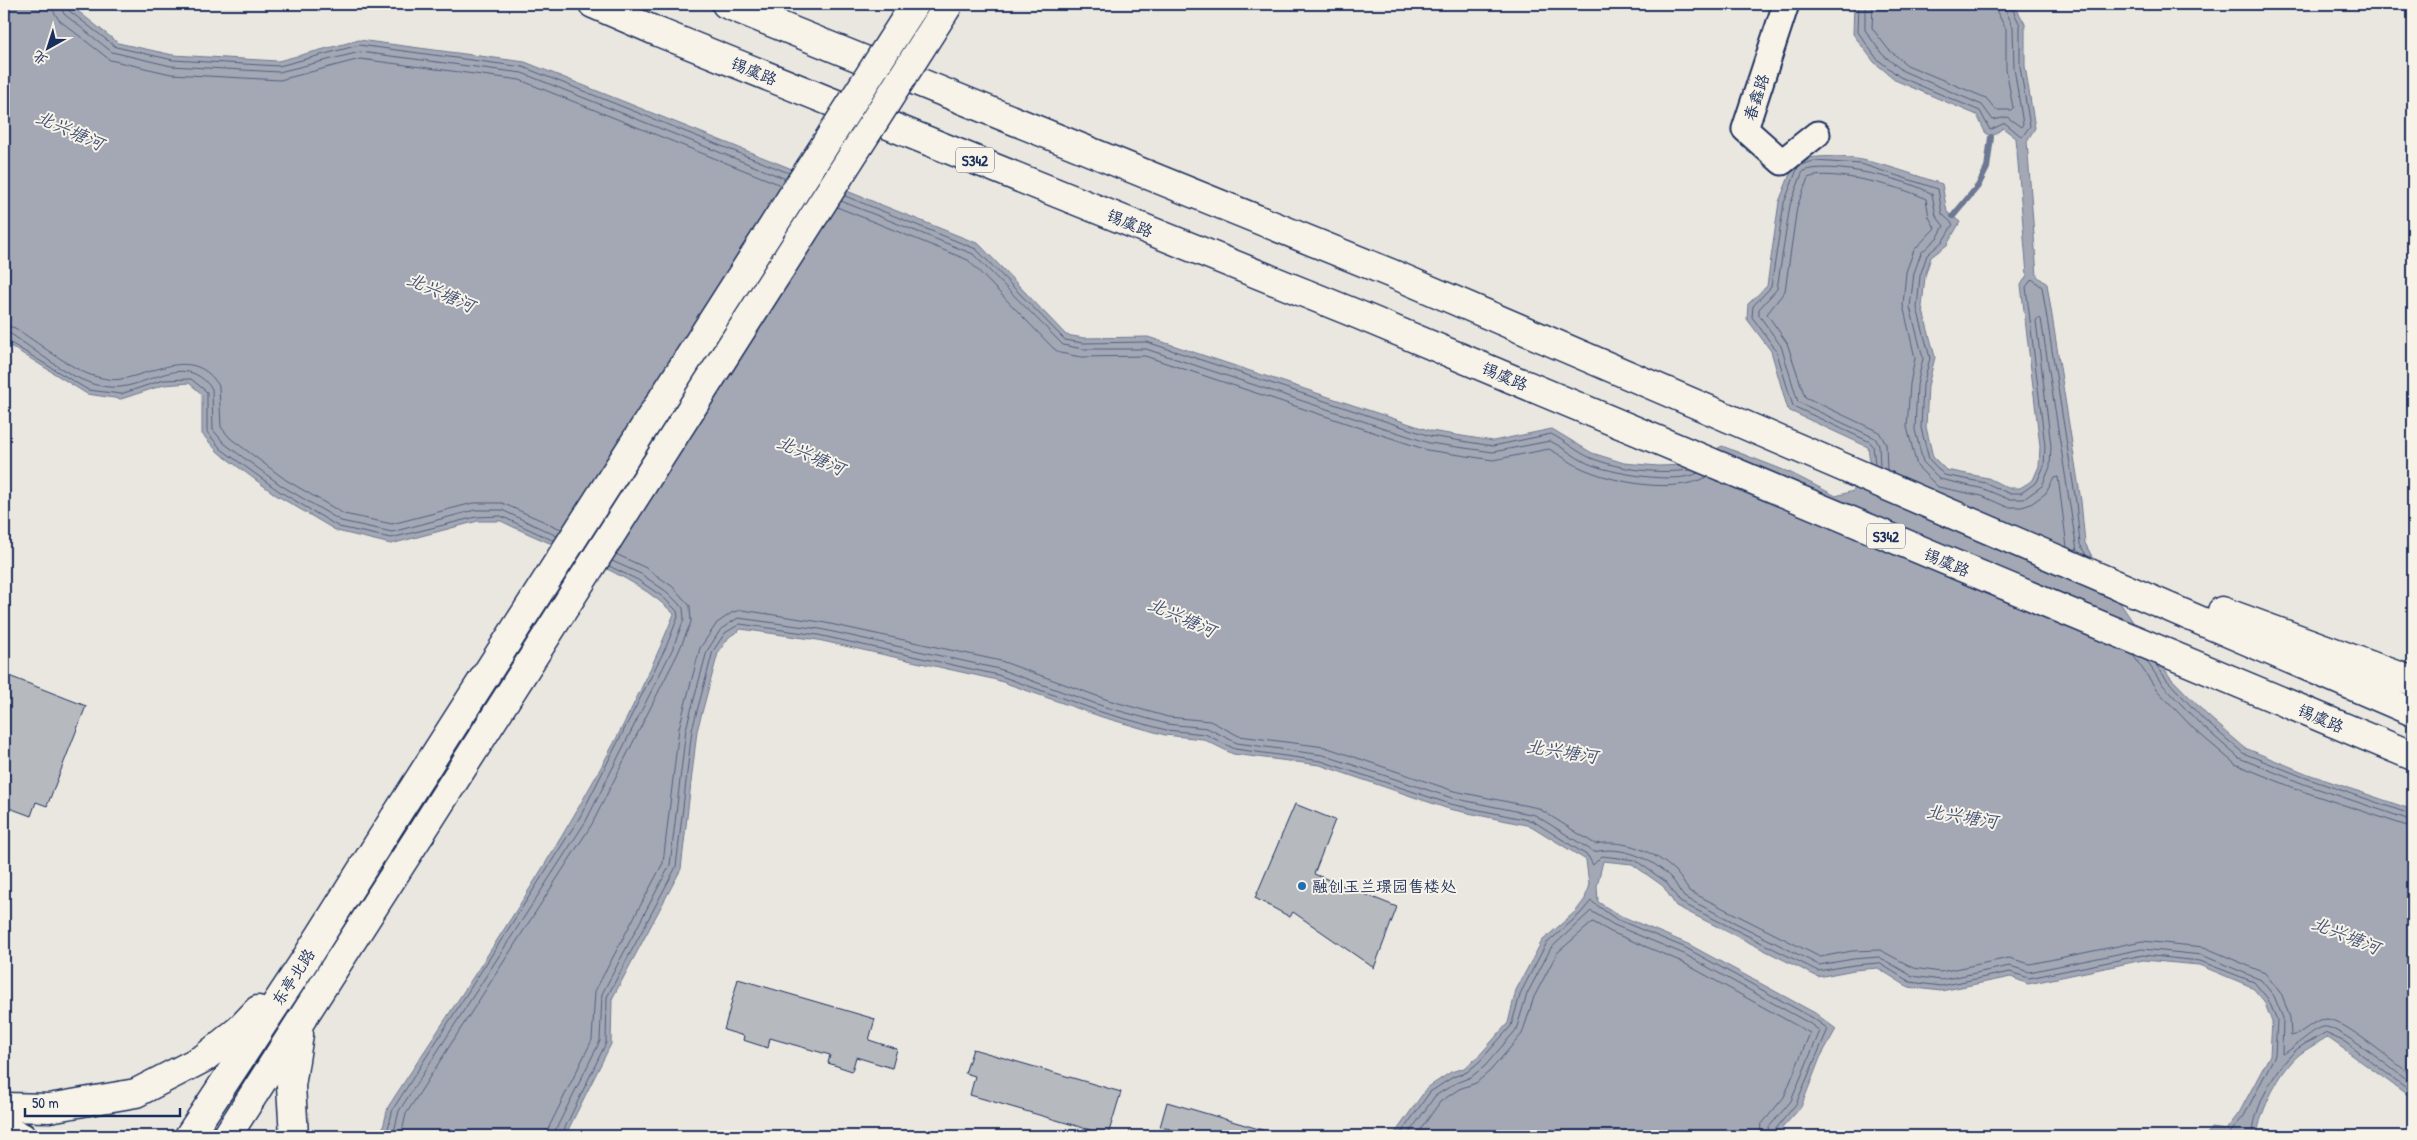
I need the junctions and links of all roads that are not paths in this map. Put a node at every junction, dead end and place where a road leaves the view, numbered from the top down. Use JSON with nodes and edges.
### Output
{"nodes":[{"id":1,"x":593,"y":4,"type":"edge"},
{"id":2,"x":726,"y":4,"type":"edge"},
{"id":3,"x":915,"y":4,"type":"edge"},
{"id":4,"x":949,"y":4,"type":"edge"},
{"id":5,"x":1786,"y":4,"type":"edge"},
{"id":6,"x":1817,"y":134,"type":"dead end"},
{"id":7,"x":2029,"y":547,"type":"junction"},
{"id":8,"x":2413,"y":681,"type":"edge"},
{"id":9,"x":2413,"y":712,"type":"edge"},
{"id":10,"x":2413,"y":756,"type":"edge"},
{"id":11,"x":302,"y":963,"type":"junction"},
{"id":12,"x":303,"y":1021,"type":"junction"},
{"id":13,"x":4,"y":1107,"type":"edge"},
{"id":14,"x":4,"y":1128,"type":"edge"},
{"id":15,"x":23,"y":1136,"type":"edge"},
{"id":16,"x":189,"y":1136,"type":"edge"},
{"id":17,"x":227,"y":1136,"type":"edge"},
{"id":18,"x":294,"y":1136,"type":"edge"}],
"edges":[{"from":1,"to":10,"type":"main road","name":"锡虞路","number":"S342"},
{"from":2,"to":7,"type":"main road"},
{"from":3,"to":11,"type":"main road","name":"东亭北路","bridge":true},
{"from":4,"to":12,"type":"main road","name":"东亭北路","bridge":true},
{"from":5,"to":6,"type":"street","name":"春鑫路"},
{"from":7,"to":8,"type":"main road"},
{"from":7,"to":9,"type":"main road"},
{"from":11,"to":13,"type":"main road"},
{"from":11,"to":16,"type":"main road","name":"东亭北路"},
{"from":12,"to":17,"type":"main road","name":"东亭北路"},
{"from":12,"to":18,"type":"main road"},
{"from":14,"to":15,"type":"street"}]}
